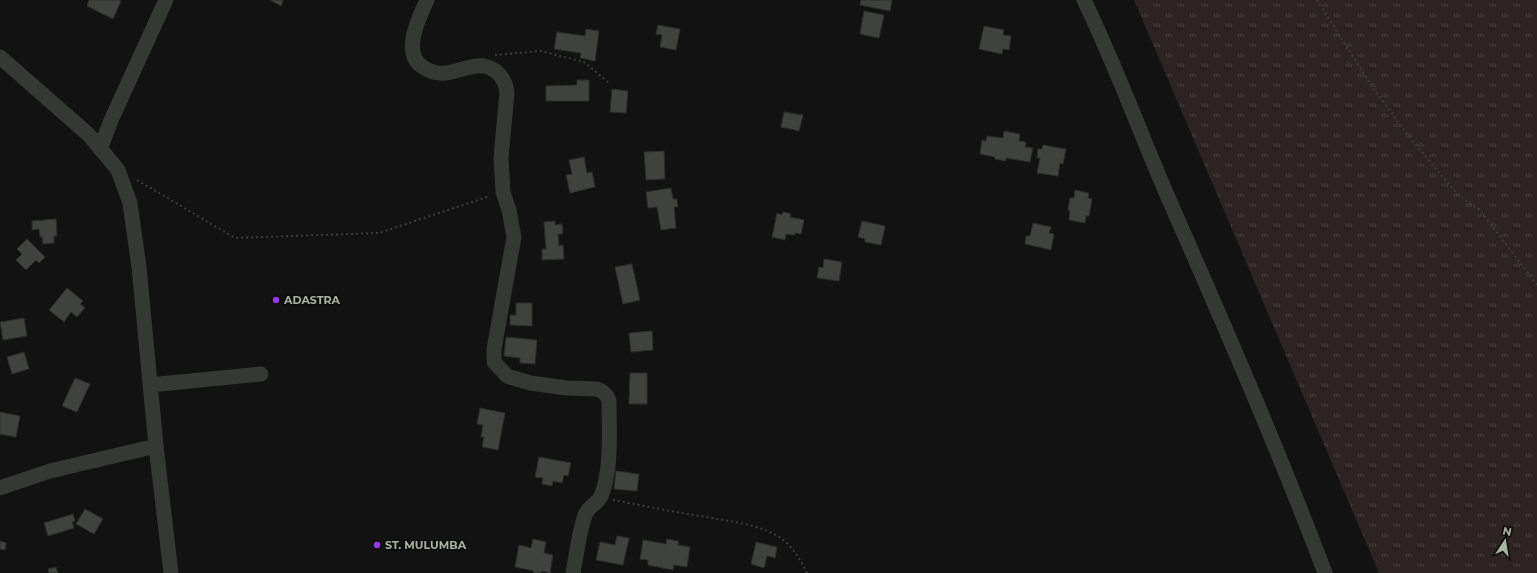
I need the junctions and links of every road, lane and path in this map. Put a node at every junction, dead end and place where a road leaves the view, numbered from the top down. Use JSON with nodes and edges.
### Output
{"nodes":[{"id":1,"x":166,"y":0,"type":"edge"},
{"id":2,"x":427,"y":0,"type":"edge"},
{"id":3,"x":1084,"y":0,"type":"edge"},
{"id":4,"x":1317,"y":0,"type":"edge"},
{"id":5,"x":491,"y":56,"type":"dead end"},
{"id":6,"x":0,"y":57,"type":"edge"},
{"id":7,"x":609,"y":83,"type":"dead end"},
{"id":8,"x":100,"y":149,"type":"junction"},
{"id":9,"x":118,"y":170,"type":"junction"},
{"id":10,"x":503,"y":192,"type":"junction"},
{"id":11,"x":1537,"y":285,"type":"edge"},
{"id":12,"x":261,"y":374,"type":"dead end"},
{"id":13,"x":150,"y":385,"type":"junction"},
{"id":14,"x":156,"y":446,"type":"junction"},
{"id":15,"x":0,"y":488,"type":"edge"},
{"id":16,"x":600,"y":498,"type":"junction"},
{"id":17,"x":171,"y":573,"type":"edge"},
{"id":18,"x":573,"y":573,"type":"edge"},
{"id":19,"x":807,"y":573,"type":"edge"},
{"id":20,"x":1325,"y":573,"type":"edge"}],
"edges":[{"from":1,"to":8,"type":"street"},
{"from":2,"to":10,"type":"street"},
{"from":3,"to":20,"type":"street"},
{"from":4,"to":11,"type":"path"},
{"from":5,"to":7,"type":"path"},
{"from":6,"to":8,"type":"street"},
{"from":8,"to":9,"type":"street"},
{"from":9,"to":10,"type":"path"},
{"from":9,"to":13,"type":"street"},
{"from":10,"to":16,"type":"street"},
{"from":12,"to":13,"type":"street"},
{"from":13,"to":14,"type":"street"},
{"from":14,"to":15,"type":"street"},
{"from":14,"to":17,"type":"street"},
{"from":16,"to":18,"type":"street"},
{"from":16,"to":19,"type":"path"}]}
